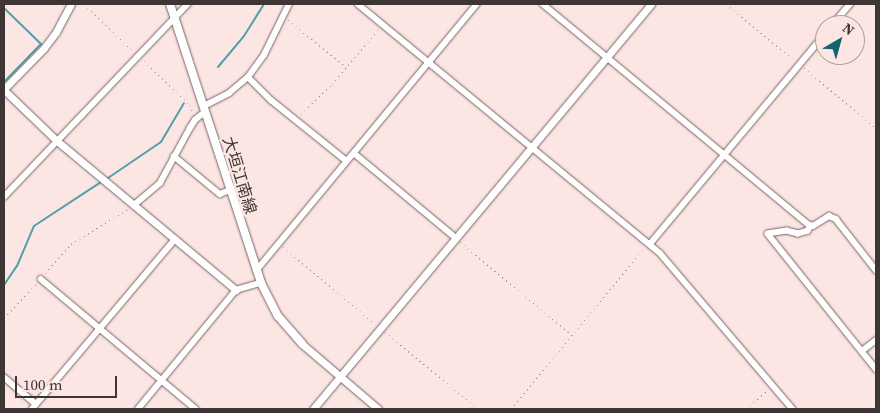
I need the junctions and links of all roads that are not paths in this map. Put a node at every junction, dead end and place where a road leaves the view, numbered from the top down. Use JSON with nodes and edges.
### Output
{"nodes":[{"id":1,"x":71,"y":4,"type":"edge"},
{"id":2,"x":170,"y":4,"type":"edge"},
{"id":3,"x":188,"y":4,"type":"edge"},
{"id":4,"x":289,"y":4,"type":"edge"},
{"id":5,"x":358,"y":4,"type":"edge"},
{"id":6,"x":477,"y":4,"type":"edge"},
{"id":7,"x":543,"y":4,"type":"edge"},
{"id":8,"x":650,"y":4,"type":"edge"},
{"id":9,"x":850,"y":4,"type":"edge"},
{"id":10,"x":841,"y":15,"type":"edge"},
{"id":11,"x":174,"y":18,"type":"junction"},
{"id":12,"x":815,"y":46,"type":"edge"},
{"id":13,"x":606,"y":56,"type":"junction"},
{"id":14,"x":429,"y":62,"type":"junction"},
{"id":15,"x":248,"y":77,"type":"junction"},
{"id":16,"x":4,"y":90,"type":"edge"},
{"id":17,"x":204,"y":109,"type":"junction"},
{"id":18,"x":57,"y":141,"type":"junction"},
{"id":19,"x":531,"y":147,"type":"junction"},
{"id":20,"x":354,"y":153,"type":"junction"},
{"id":21,"x":724,"y":155,"type":"junction"},
{"id":22,"x":174,"y":156,"type":"junction"},
{"id":23,"x":347,"y":161,"type":"junction"},
{"id":24,"x":230,"y":190,"type":"junction"},
{"id":25,"x":4,"y":197,"type":"edge"},
{"id":26,"x":134,"y":205,"type":"junction"},
{"id":27,"x":811,"y":226,"type":"junction"},
{"id":28,"x":456,"y":238,"type":"junction"},
{"id":29,"x":175,"y":239,"type":"junction"},
{"id":30,"x":649,"y":243,"type":"junction"},
{"id":31,"x":876,"y":270,"type":"edge"},
{"id":32,"x":256,"y":271,"type":"junction"},
{"id":33,"x":40,"y":279,"type":"road end"},
{"id":34,"x":261,"y":284,"type":"junction"},
{"id":35,"x":236,"y":290,"type":"junction"},
{"id":36,"x":100,"y":329,"type":"junction"},
{"id":37,"x":876,"y":340,"type":"edge"},
{"id":38,"x":302,"y":344,"type":"joint"},
{"id":39,"x":862,"y":351,"type":"junction"},
{"id":40,"x":876,"y":369,"type":"edge"},
{"id":41,"x":339,"y":376,"type":"junction"},
{"id":42,"x":4,"y":378,"type":"edge"},
{"id":43,"x":162,"y":381,"type":"junction"},
{"id":44,"x":34,"y":407,"type":"edge"},
{"id":45,"x":138,"y":409,"type":"edge"},
{"id":46,"x":196,"y":409,"type":"edge"},
{"id":47,"x":313,"y":409,"type":"edge"},
{"id":48,"x":378,"y":409,"type":"edge"},
{"id":49,"x":793,"y":409,"type":"edge"}],
"edges":[{"from":1,"to":16,"type":"street"},
{"from":2,"to":11,"type":"main road","name":"大垣江南線"},
{"from":3,"to":11,"type":"street"},
{"from":4,"to":15,"type":"street"},
{"from":5,"to":14,"type":"street"},
{"from":6,"to":14,"type":"street"},
{"from":7,"to":13,"type":"street"},
{"from":8,"to":13,"type":"street"},
{"from":9,"to":10,"type":"street"},
{"from":11,"to":17,"type":"main road","name":"大垣江南線"},
{"from":11,"to":18,"type":"street"},
{"from":12,"to":21,"type":"street"},
{"from":13,"to":19,"type":"street"},
{"from":13,"to":21,"type":"street"},
{"from":14,"to":19,"type":"street"},
{"from":14,"to":20,"type":"street"},
{"from":15,"to":17,"type":"street"},
{"from":15,"to":23,"type":"street"},
{"from":16,"to":18,"type":"street"},
{"from":17,"to":22,"type":"street"},
{"from":17,"to":24,"type":"main road","name":"大垣江南線"},
{"from":18,"to":25,"type":"street"},
{"from":18,"to":26,"type":"street"},
{"from":19,"to":28,"type":"street"},
{"from":19,"to":30,"type":"street"},
{"from":20,"to":23,"type":"street"},
{"from":20,"to":28,"type":"street"},
{"from":21,"to":27,"type":"street"},
{"from":21,"to":30,"type":"street"},
{"from":22,"to":24,"type":"street"},
{"from":22,"to":26,"type":"street"},
{"from":23,"to":32,"type":"street"},
{"from":24,"to":32,"type":"main road","name":"大垣江南線"},
{"from":26,"to":29,"type":"street"},
{"from":27,"to":31,"type":"street"},
{"from":27,"to":39,"type":"street"},
{"from":28,"to":41,"type":"street"},
{"from":29,"to":35,"type":"street"},
{"from":29,"to":36,"type":"street"},
{"from":30,"to":49,"type":"street"},
{"from":32,"to":34,"type":"main road","name":"大垣江南線"},
{"from":33,"to":36,"type":"street"},
{"from":34,"to":35,"type":"street"},
{"from":34,"to":38,"type":"main road","name":"大垣江南線"},
{"from":35,"to":43,"type":"street"},
{"from":36,"to":43,"type":"street"},
{"from":36,"to":44,"type":"street"},
{"from":37,"to":39,"type":"street"},
{"from":38,"to":41,"type":"street"},
{"from":39,"to":40,"type":"street"},
{"from":41,"to":47,"type":"street"},
{"from":41,"to":48,"type":"street"},
{"from":42,"to":44,"type":"street"},
{"from":43,"to":45,"type":"street"},
{"from":43,"to":46,"type":"street"}]}
